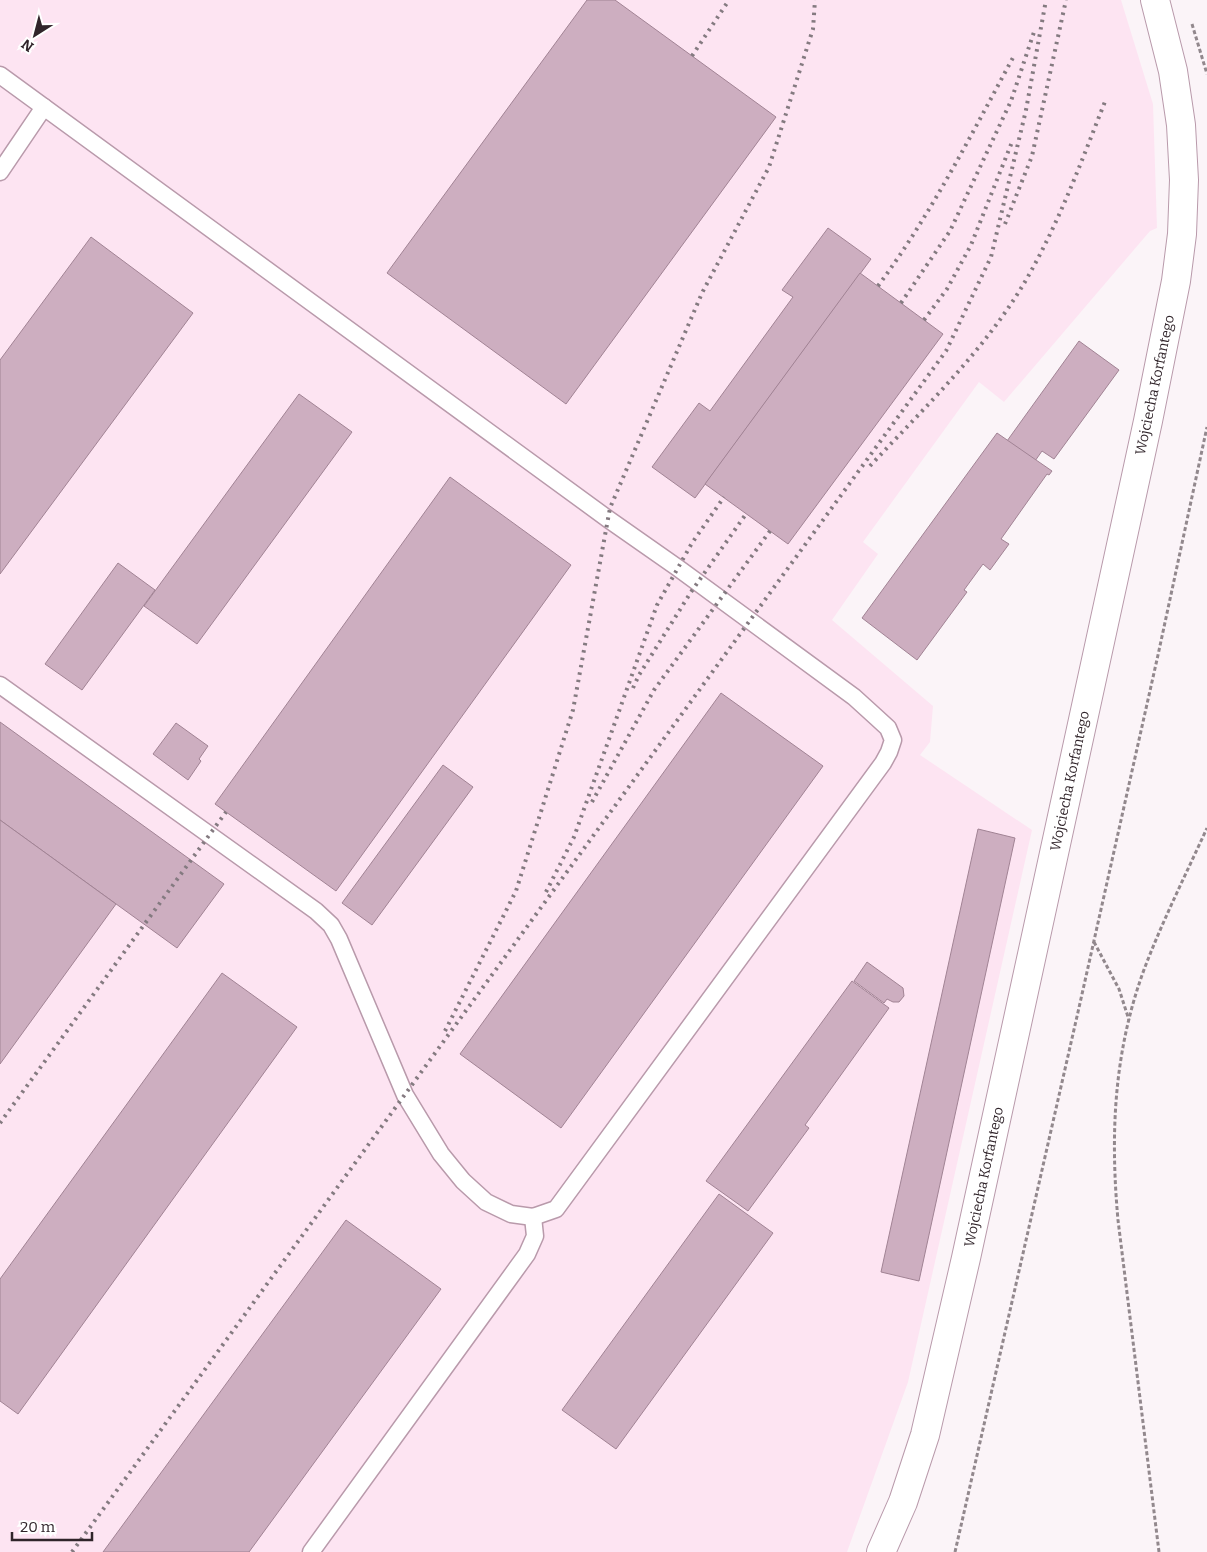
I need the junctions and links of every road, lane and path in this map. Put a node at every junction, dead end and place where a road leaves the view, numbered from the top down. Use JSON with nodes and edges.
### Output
{"nodes":[{"id":1,"x":1155,"y":0,"type":"edge"},
{"id":2,"x":1189,"y":17,"type":"dead end"},
{"id":3,"x":1207,"y":74,"type":"edge"},
{"id":4,"x":0,"y":75,"type":"edge"},
{"id":5,"x":44,"y":107,"type":"junction"},
{"id":6,"x":0,"y":172,"type":"edge"},
{"id":7,"x":1207,"y":427,"type":"edge"},
{"id":8,"x":0,"y":684,"type":"edge"},
{"id":9,"x":1207,"y":828,"type":"edge"},
{"id":10,"x":1094,"y":941,"type":"junction"},
{"id":11,"x":1130,"y":1020,"type":"junction"},
{"id":12,"x":533,"y":1217,"type":"junction"},
{"id":13,"x":310,"y":1552,"type":"edge"},
{"id":14,"x":881,"y":1552,"type":"edge"},
{"id":15,"x":955,"y":1552,"type":"edge"},
{"id":16,"x":1159,"y":1552,"type":"edge"}],
"edges":[{"from":1,"to":14,"type":"street","name":"Wojciecha Korfantego"},
{"from":2,"to":3,"type":"path"},
{"from":4,"to":5,"type":"lane"},
{"from":5,"to":6,"type":"lane"},
{"from":5,"to":12,"type":"lane"},
{"from":7,"to":10,"type":"path"},
{"from":8,"to":12,"type":"lane"},
{"from":9,"to":11,"type":"path"},
{"from":10,"to":11,"type":"path"},
{"from":10,"to":15,"type":"path"},
{"from":11,"to":16,"type":"path"},
{"from":12,"to":13,"type":"lane"}]}
